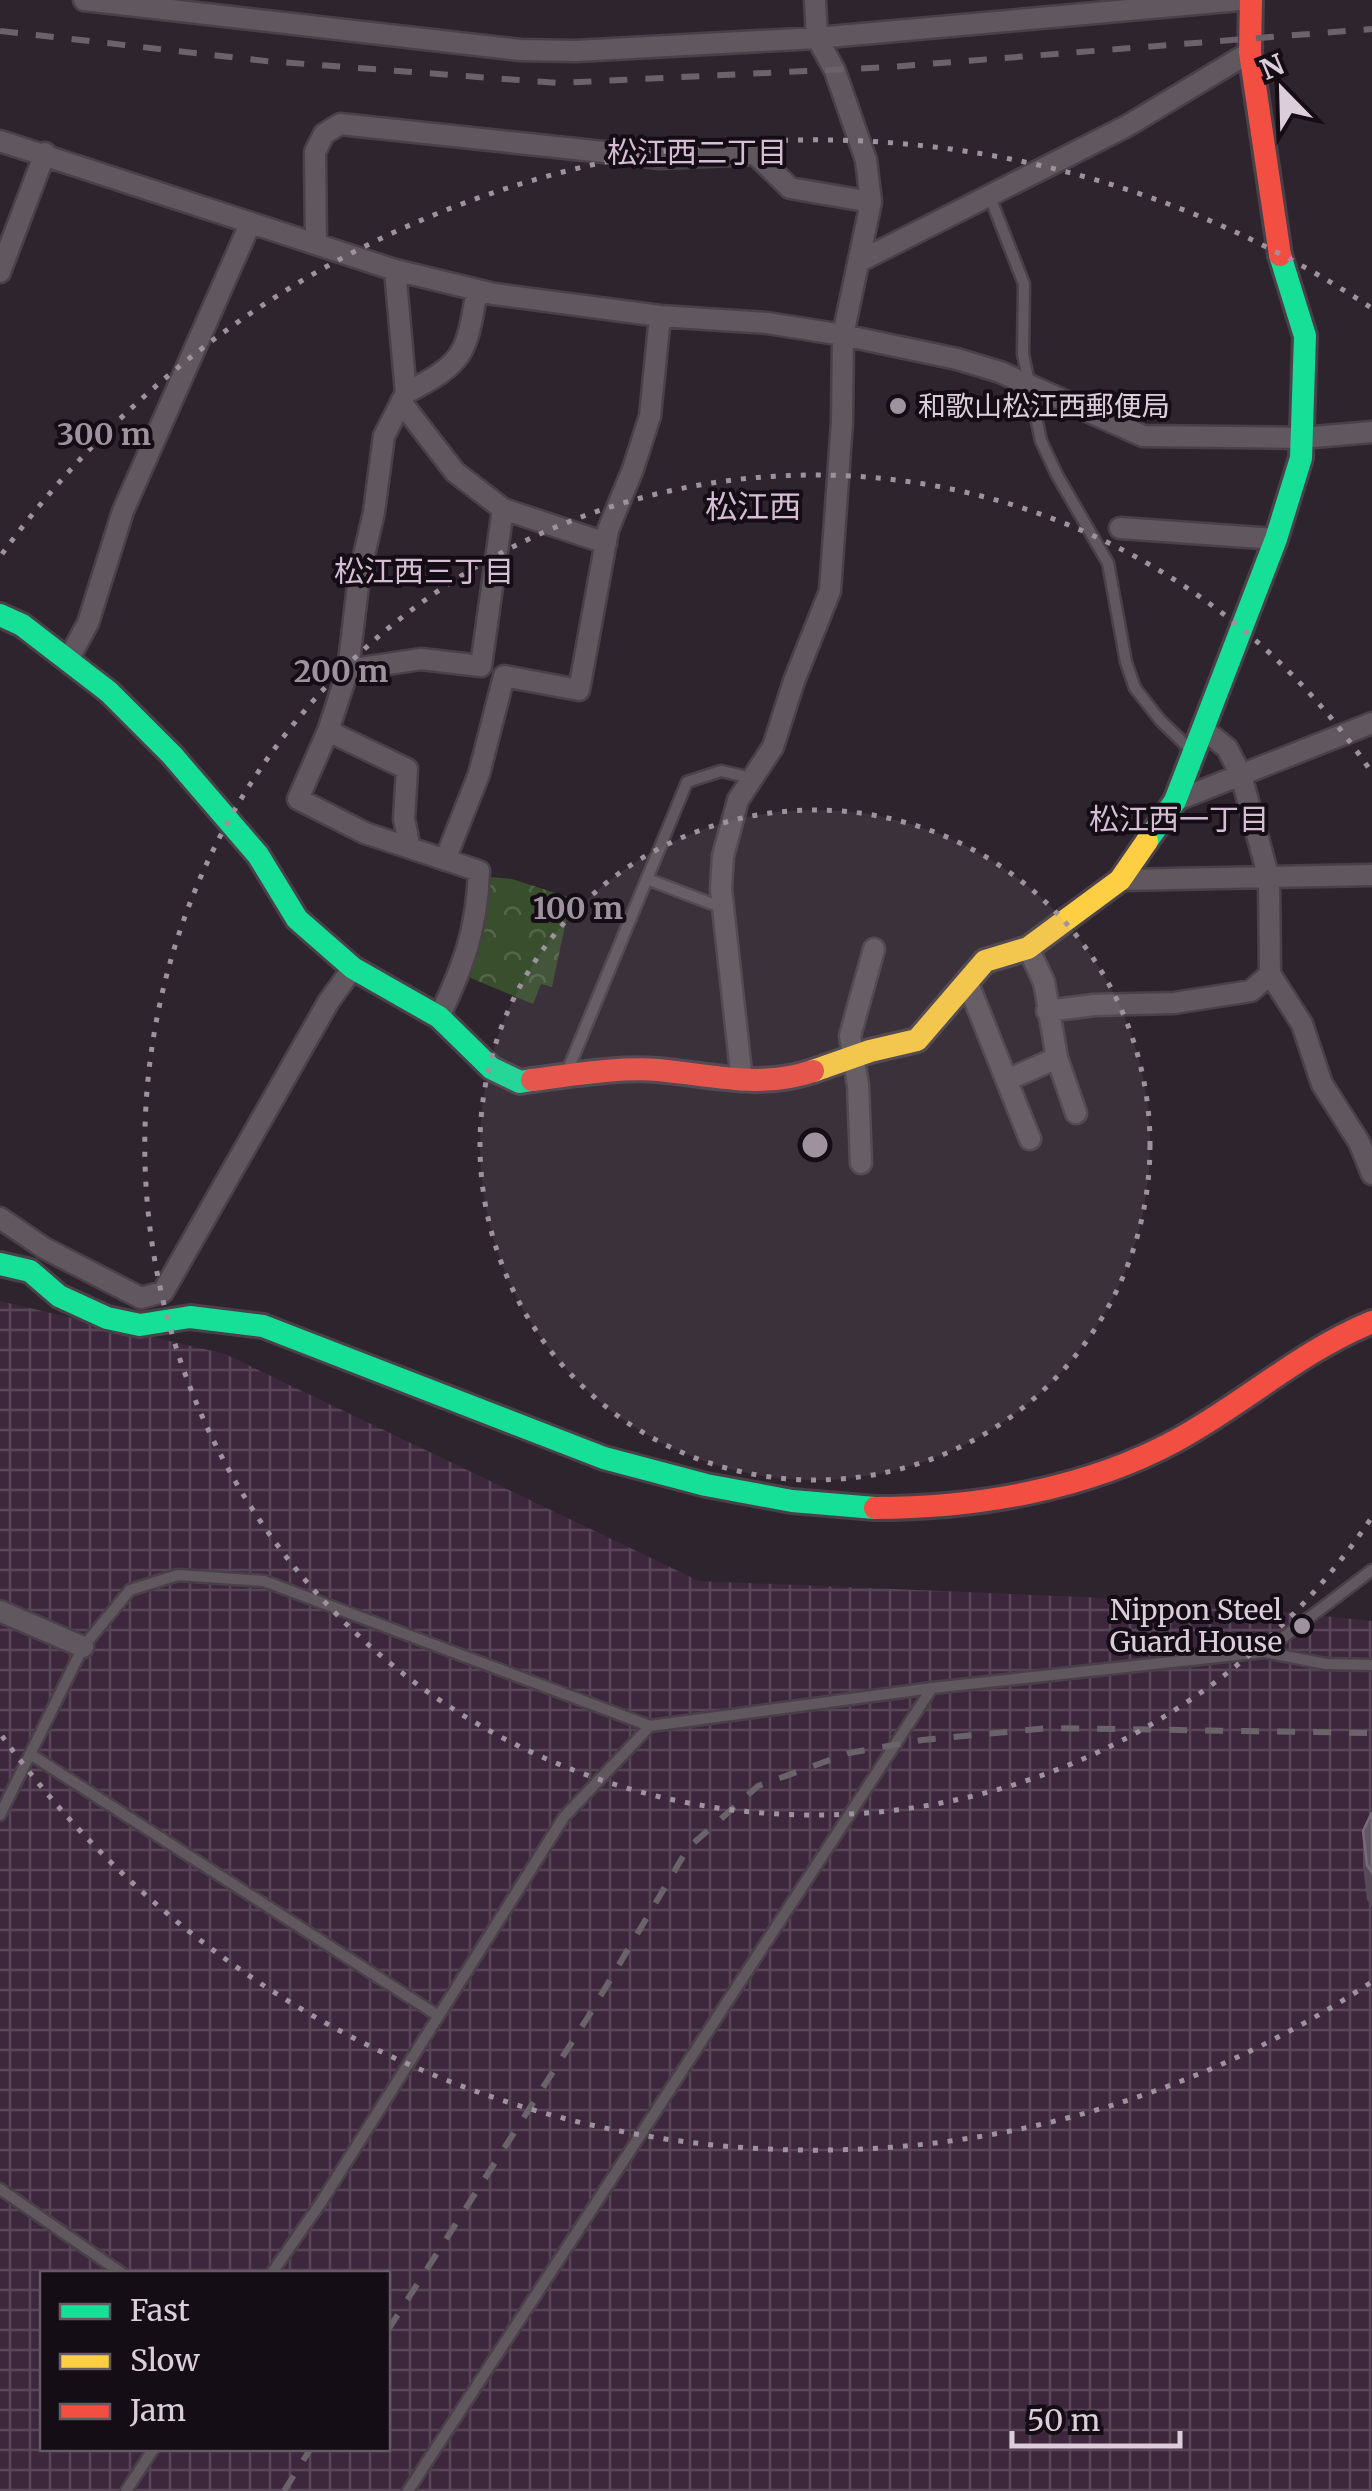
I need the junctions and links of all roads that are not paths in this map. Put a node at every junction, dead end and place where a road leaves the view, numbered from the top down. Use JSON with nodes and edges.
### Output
{"nodes":[{"id":1,"x":84,"y":0,"type":"edge"},
{"id":2,"x":814,"y":0,"type":"edge"},
{"id":3,"x":1240,"y":0,"type":"edge"},
{"id":4,"x":1251,"y":0,"type":"edge"},
{"id":5,"x":262,"y":9,"type":"edge"},
{"id":6,"x":817,"y":38,"type":"junction"},
{"id":7,"x":1250,"y":52,"type":"junction"},
{"id":8,"x":0,"y":140,"type":"edge"},
{"id":9,"x":45,"y":154,"type":"junction"},
{"id":10,"x":990,"y":198,"type":"junction"},
{"id":11,"x":871,"y":202,"type":"junction"},
{"id":12,"x":250,"y":224,"type":"junction"},
{"id":13,"x":316,"y":244,"type":"junction"},
{"id":14,"x":860,"y":261,"type":"junction"},
{"id":15,"x":395,"y":270,"type":"junction"},
{"id":16,"x":0,"y":272,"type":"edge"},
{"id":17,"x":477,"y":290,"type":"junction"},
{"id":18,"x":660,"y":316,"type":"junction"},
{"id":19,"x":843,"y":335,"type":"junction"},
{"id":20,"x":1030,"y":386,"type":"junction"},
{"id":21,"x":404,"y":398,"type":"junction"},
{"id":22,"x":1372,"y":432,"type":"edge"},
{"id":23,"x":1302,"y":438,"type":"junction"},
{"id":24,"x":503,"y":509,"type":"junction"},
{"id":25,"x":1120,"y":528,"type":"dead end"},
{"id":26,"x":1276,"y":538,"type":"junction"},
{"id":27,"x":606,"y":543,"type":"junction"},
{"id":28,"x":0,"y":615,"type":"edge"},
{"id":29,"x":68,"y":660,"type":"junction"},
{"id":30,"x":348,"y":670,"type":"junction"},
{"id":31,"x":1372,"y":723,"type":"edge"},
{"id":32,"x":1203,"y":729,"type":"junction"},
{"id":33,"x":328,"y":731,"type":"junction"},
{"id":34,"x":1194,"y":752,"type":"junction"},
{"id":35,"x":1241,"y":775,"type":"junction"},
{"id":36,"x":752,"y":778,"type":"junction"},
{"id":37,"x":1175,"y":801,"type":"junction"},
{"id":38,"x":410,"y":848,"type":"junction"},
{"id":39,"x":445,"y":860,"type":"junction"},
{"id":40,"x":1372,"y":875,"type":"edge"},
{"id":41,"x":647,"y":879,"type":"junction"},
{"id":42,"x":1269,"y":879,"type":"junction"},
{"id":43,"x":1120,"y":880,"type":"junction"},
{"id":44,"x":723,"y":908,"type":"junction"},
{"id":45,"x":1028,"y":948,"type":"junction"},
{"id":46,"x":874,"y":950,"type":"dead end"},
{"id":47,"x":353,"y":968,"type":"junction"},
{"id":48,"x":1270,"y":974,"type":"junction"},
{"id":49,"x":967,"y":981,"type":"junction"},
{"id":50,"x":1046,"y":1011,"type":"junction"},
{"id":51,"x":439,"y":1017,"type":"junction"},
{"id":52,"x":852,"y":1058,"type":"junction"},
{"id":53,"x":1058,"y":1058,"type":"junction"},
{"id":54,"x":564,"y":1078,"type":"junction"},
{"id":55,"x":1006,"y":1080,"type":"junction"},
{"id":56,"x":742,"y":1081,"type":"junction"},
{"id":57,"x":1076,"y":1113,"type":"dead end"},
{"id":58,"x":1030,"y":1139,"type":"dead end"},
{"id":59,"x":860,"y":1163,"type":"dead end"},
{"id":60,"x":1372,"y":1174,"type":"edge"},
{"id":61,"x":0,"y":1218,"type":"edge"},
{"id":62,"x":44,"y":1248,"type":"junction"},
{"id":63,"x":0,"y":1264,"type":"edge"},
{"id":64,"x":30,"y":1271,"type":"junction"},
{"id":65,"x":1372,"y":1322,"type":"edge"},
{"id":66,"x":1372,"y":1570,"type":"edge"},
{"id":67,"x":0,"y":1611,"type":"edge"},
{"id":68,"x":83,"y":1647,"type":"junction"},
{"id":69,"x":1264,"y":1652,"type":"junction"},
{"id":70,"x":1372,"y":1665,"type":"edge"},
{"id":71,"x":932,"y":1688,"type":"junction"},
{"id":72,"x":650,"y":1726,"type":"junction"},
{"id":73,"x":30,"y":1754,"type":"junction"},
{"id":74,"x":0,"y":1815,"type":"edge"},
{"id":75,"x":436,"y":2015,"type":"junction"},
{"id":76,"x":0,"y":2190,"type":"edge"},
{"id":77,"x":119,"y":2271,"type":"edge"},
{"id":78,"x":273,"y":2271,"type":"edge"},
{"id":79,"x":152,"y":2451,"type":"edge"},
{"id":80,"x":126,"y":2491,"type":"edge"},
{"id":81,"x":408,"y":2491,"type":"edge"}],
"edges":[{"from":1,"to":5,"type":"street"},
{"from":2,"to":6,"type":"street"},
{"from":3,"to":6,"type":"street"},
{"from":4,"to":7,"type":"street"},
{"from":5,"to":6,"type":"street"},
{"from":6,"to":11,"type":"street"},
{"from":7,"to":10,"type":"street"},
{"from":7,"to":23,"type":"street"},
{"from":8,"to":9,"type":"street"},
{"from":9,"to":12,"type":"street"},
{"from":9,"to":16,"type":"street"},
{"from":10,"to":14,"type":"street"},
{"from":10,"to":20,"type":"lane"},
{"from":11,"to":13,"type":"street"},
{"from":11,"to":14,"type":"street"},
{"from":12,"to":13,"type":"street"},
{"from":12,"to":29,"type":"street"},
{"from":13,"to":15,"type":"street"},
{"from":14,"to":19,"type":"street"},
{"from":15,"to":17,"type":"street"},
{"from":15,"to":21,"type":"street"},
{"from":17,"to":18,"type":"street"},
{"from":17,"to":21,"type":"street"},
{"from":18,"to":19,"type":"street"},
{"from":18,"to":27,"type":"street"},
{"from":19,"to":20,"type":"street"},
{"from":19,"to":36,"type":"street"},
{"from":20,"to":23,"type":"street"},
{"from":20,"to":34,"type":"lane"},
{"from":21,"to":24,"type":"street"},
{"from":21,"to":30,"type":"street"},
{"from":22,"to":23,"type":"street"},
{"from":23,"to":26,"type":"street"},
{"from":24,"to":27,"type":"street"},
{"from":24,"to":30,"type":"street"},
{"from":25,"to":26,"type":"street"},
{"from":26,"to":32,"type":"street"},
{"from":27,"to":39,"type":"street"},
{"from":28,"to":29,"type":"street"},
{"from":29,"to":47,"type":"street"},
{"from":30,"to":33,"type":"street"},
{"from":31,"to":35,"type":"street"},
{"from":32,"to":34,"type":"street"},
{"from":32,"to":35,"type":"street"},
{"from":33,"to":38,"type":"street"},
{"from":33,"to":38,"type":"street"},
{"from":34,"to":37,"type":"street"},
{"from":35,"to":37,"type":"street"},
{"from":35,"to":42,"type":"street"},
{"from":36,"to":41,"type":"lane"},
{"from":36,"to":44,"type":"street"},
{"from":37,"to":43,"type":"street"},
{"from":38,"to":39,"type":"street"},
{"from":39,"to":51,"type":"street"},
{"from":40,"to":42,"type":"street"},
{"from":41,"to":44,"type":"lane"},
{"from":41,"to":54,"type":"lane"},
{"from":42,"to":43,"type":"street"},
{"from":42,"to":48,"type":"street"},
{"from":43,"to":45,"type":"street"},
{"from":44,"to":56,"type":"street"},
{"from":45,"to":49,"type":"street"},
{"from":45,"to":50,"type":"street"},
{"from":46,"to":52,"type":"street"},
{"from":47,"to":51,"type":"street"},
{"from":47,"to":62,"type":"street"},
{"from":48,"to":50,"type":"street"},
{"from":48,"to":60,"type":"street"},
{"from":49,"to":52,"type":"street"},
{"from":49,"to":55,"type":"street"},
{"from":50,"to":53,"type":"street"},
{"from":51,"to":54,"type":"street"},
{"from":52,"to":56,"type":"street"},
{"from":52,"to":59,"type":"street"},
{"from":53,"to":55,"type":"street"},
{"from":53,"to":57,"type":"street"},
{"from":54,"to":56,"type":"street"},
{"from":55,"to":58,"type":"street"},
{"from":61,"to":62,"type":"street"},
{"from":62,"to":64,"type":"street"},
{"from":63,"to":64,"type":"street"},
{"from":64,"to":65,"type":"street"},
{"from":66,"to":69,"type":"lane"},
{"from":67,"to":68,"type":"street"},
{"from":68,"to":72,"type":"lane"},
{"from":68,"to":73,"type":"lane"},
{"from":69,"to":70,"type":"lane"},
{"from":69,"to":71,"type":"lane"},
{"from":71,"to":72,"type":"lane"},
{"from":71,"to":81,"type":"lane"},
{"from":72,"to":75,"type":"lane"},
{"from":73,"to":74,"type":"lane"},
{"from":73,"to":75,"type":"lane"},
{"from":75,"to":78,"type":"lane"},
{"from":76,"to":77,"type":"lane"},
{"from":79,"to":80,"type":"lane"}]}
